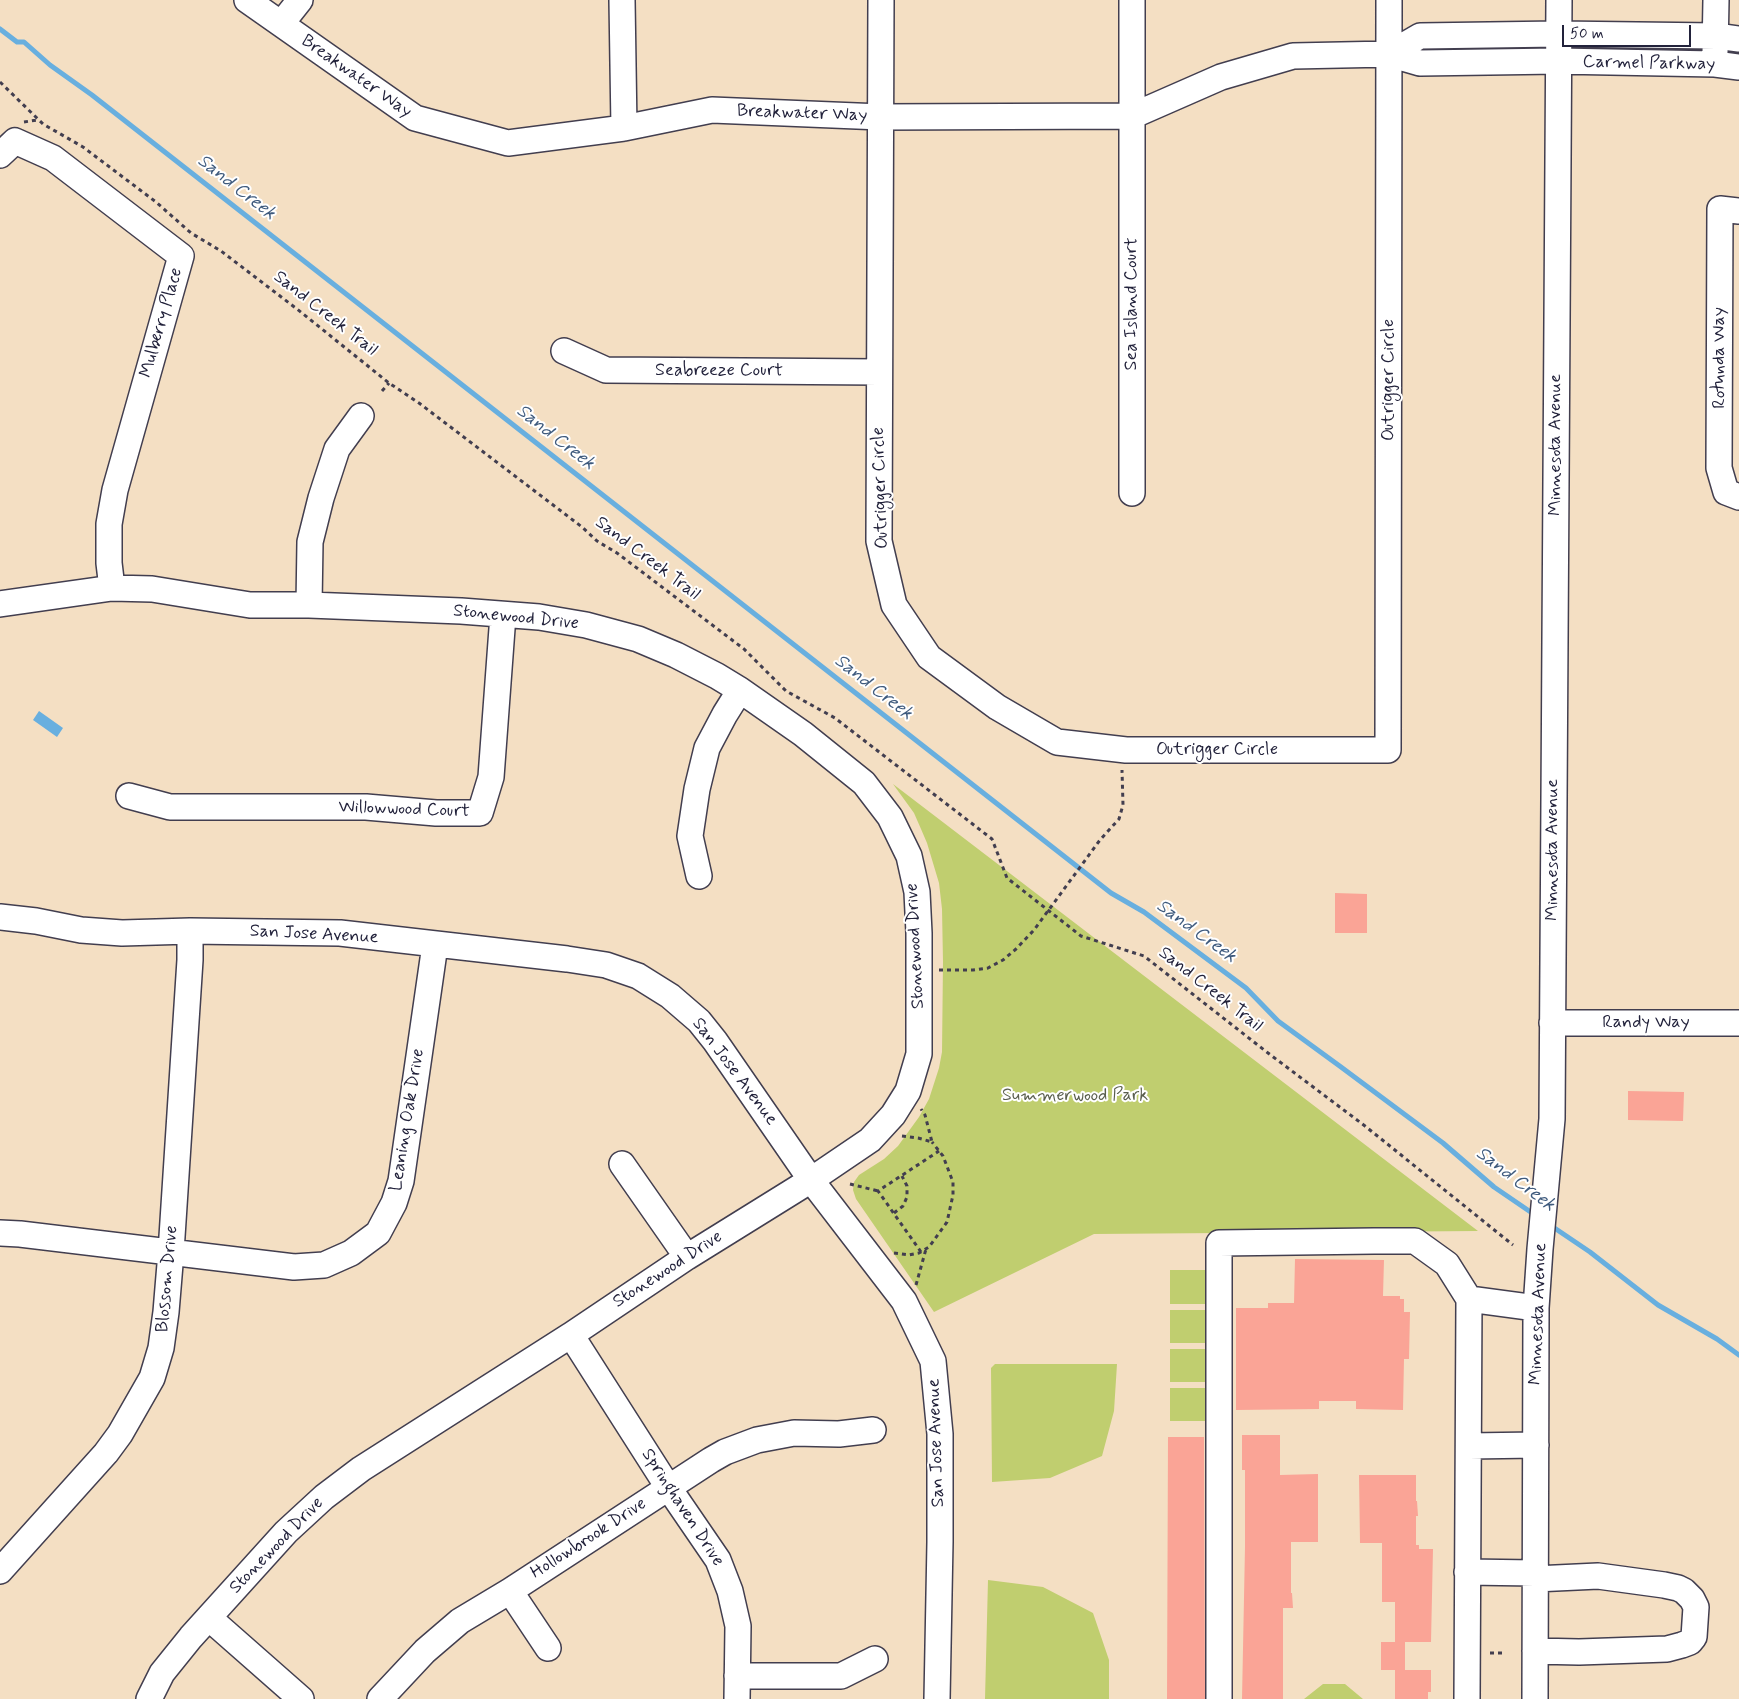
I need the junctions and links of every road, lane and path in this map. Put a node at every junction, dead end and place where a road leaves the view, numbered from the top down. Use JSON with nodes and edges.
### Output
{"nodes":[{"id":1,"x":247,"y":0,"type":"edge"},
{"id":2,"x":300,"y":0,"type":"edge"},
{"id":3,"x":622,"y":0,"type":"edge"},
{"id":4,"x":881,"y":0,"type":"edge"},
{"id":5,"x":1132,"y":0,"type":"edge"},
{"id":6,"x":1390,"y":0,"type":"edge"},
{"id":7,"x":1559,"y":0,"type":"edge"},
{"id":8,"x":1716,"y":0,"type":"edge"},
{"id":9,"x":281,"y":24,"type":"junction"},
{"id":10,"x":1558,"y":34,"type":"junction"},
{"id":11,"x":1728,"y":38,"type":"edge"},
{"id":12,"x":1390,"y":54,"type":"junction"},
{"id":13,"x":1558,"y":62,"type":"junction"},
{"id":14,"x":1715,"y":64,"type":"junction"},
{"id":15,"x":1739,"y":67,"type":"edge"},
{"id":16,"x":0,"y":82,"type":"edge"},
{"id":17,"x":1132,"y":116,"type":"junction"},
{"id":18,"x":881,"y":117,"type":"junction"},
{"id":19,"x":38,"y":120,"type":"junction"},
{"id":20,"x":624,"y":128,"type":"junction"},
{"id":21,"x":13,"y":140,"type":"edge"},
{"id":22,"x":1730,"y":210,"type":"edge"},
{"id":23,"x":564,"y":351,"type":"dead end"},
{"id":24,"x":879,"y":372,"type":"junction"},
{"id":25,"x":389,"y":383,"type":"junction"},
{"id":26,"x":382,"y":391,"type":"dead end"},
{"id":27,"x":361,"y":416,"type":"dead end"},
{"id":28,"x":1132,"y":493,"type":"dead end"},
{"id":29,"x":1739,"y":497,"type":"edge"},
{"id":30,"x":112,"y":588,"type":"junction"},
{"id":31,"x":0,"y":604,"type":"edge"},
{"id":32,"x":309,"y":605,"type":"junction"},
{"id":33,"x":504,"y":615,"type":"junction"},
{"id":34,"x":740,"y":690,"type":"junction"},
{"id":35,"x":1121,"y":749,"type":"junction"},
{"id":36,"x":129,"y":796,"type":"dead end"},
{"id":37,"x":699,"y":876,"type":"dead end"},
{"id":38,"x":1048,"y":910,"type":"junction"},
{"id":39,"x":0,"y":917,"type":"edge"},
{"id":40,"x":190,"y":931,"type":"junction"},
{"id":41,"x":435,"y":945,"type":"junction"},
{"id":42,"x":938,"y":970,"type":"dead end"},
{"id":43,"x":1552,"y":1023,"type":"junction"},
{"id":44,"x":1739,"y":1023,"type":"edge"},
{"id":45,"x":919,"y":1106,"type":"dead end"},
{"id":46,"x":900,"y":1136,"type":"dead end"},
{"id":47,"x":932,"y":1142,"type":"junction"},
{"id":48,"x":940,"y":1152,"type":"junction"},
{"id":49,"x":622,"y":1164,"type":"dead end"},
{"id":50,"x":902,"y":1176,"type":"junction"},
{"id":51,"x":811,"y":1180,"type":"junction"},
{"id":52,"x":850,"y":1184,"type":"dead end"},
{"id":53,"x":878,"y":1191,"type":"junction"},
{"id":54,"x":894,"y":1214,"type":"junction"},
{"id":55,"x":0,"y":1233,"type":"edge"},
{"id":56,"x":1513,"y":1245,"type":"dead end"},
{"id":57,"x":926,"y":1249,"type":"junction"},
{"id":58,"x":171,"y":1252,"type":"junction"},
{"id":59,"x":888,"y":1252,"type":"dead end"},
{"id":60,"x":920,"y":1252,"type":"junction"},
{"id":61,"x":687,"y":1257,"type":"junction"},
{"id":62,"x":914,"y":1290,"type":"dead end"},
{"id":63,"x":1469,"y":1299,"type":"junction"},
{"id":64,"x":1536,"y":1308,"type":"junction"},
{"id":65,"x":571,"y":1334,"type":"junction"},
{"id":66,"x":873,"y":1430,"type":"dead end"},
{"id":67,"x":1536,"y":1445,"type":"junction"},
{"id":68,"x":1469,"y":1446,"type":"junction"},
{"id":69,"x":668,"y":1487,"type":"junction"},
{"id":70,"x":0,"y":1571,"type":"edge"},
{"id":71,"x":1468,"y":1572,"type":"junction"},
{"id":72,"x":1535,"y":1576,"type":"junction"},
{"id":73,"x":510,"y":1591,"type":"junction"},
{"id":74,"x":209,"y":1618,"type":"junction"},
{"id":75,"x":548,"y":1648,"type":"dead end"},
{"id":76,"x":1535,"y":1651,"type":"junction"},
{"id":77,"x":1490,"y":1653,"type":"dead end"},
{"id":78,"x":1504,"y":1653,"type":"dead end"},
{"id":79,"x":875,"y":1659,"type":"dead end"},
{"id":80,"x":737,"y":1688,"type":"edge"},
{"id":81,"x":149,"y":1699,"type":"edge"},
{"id":82,"x":301,"y":1699,"type":"edge"},
{"id":83,"x":380,"y":1699,"type":"edge"},
{"id":84,"x":937,"y":1699,"type":"edge"},
{"id":85,"x":1219,"y":1699,"type":"edge"},
{"id":86,"x":1467,"y":1699,"type":"edge"},
{"id":87,"x":1535,"y":1699,"type":"edge"}],
"edges":[{"from":1,"to":9,"type":"street","name":"Breakwater Way"},
{"from":2,"to":9,"type":"street"},
{"from":3,"to":20,"type":"street"},
{"from":4,"to":18,"type":"street","name":"Outrigger Circle"},
{"from":5,"to":17,"type":"street","name":"Sea Island Court"},
{"from":6,"to":12,"type":"street"},
{"from":7,"to":10,"type":"street","name":"Minnesota Avenue"},
{"from":8,"to":11,"type":"street"},
{"from":9,"to":20,"type":"street","name":"Breakwater Way"},
{"from":10,"to":11,"type":"street","name":"Carmel Parkway"},
{"from":10,"to":12,"type":"street","name":"Breakwater Way"},
{"from":10,"to":13,"type":"street","name":"Minnesota Avenue"},
{"from":11,"to":14,"type":"street"},
{"from":12,"to":13,"type":"street","name":"Breakwater Way"},
{"from":12,"to":17,"type":"street","name":"Breakwater Way"},
{"from":12,"to":35,"type":"street","name":"Outrigger Circle"},
{"from":13,"to":14,"type":"street","name":"Carmel Parkway"},
{"from":13,"to":43,"type":"street","name":"Minnesota Avenue"},
{"from":14,"to":15,"type":"street","name":"Carmel Parkway"},
{"from":16,"to":19,"type":"path","name":"Sand Creek Trail"},
{"from":17,"to":18,"type":"street","name":"Breakwater Way"},
{"from":17,"to":28,"type":"street","name":"Sea Island Court"},
{"from":18,"to":20,"type":"street","name":"Breakwater Way"},
{"from":18,"to":24,"type":"street","name":"Outrigger Circle"},
{"from":19,"to":21,"type":"path"},
{"from":19,"to":25,"type":"path","name":"Sand Creek Trail"},
{"from":21,"to":30,"type":"street","name":"Mulberry Place"},
{"from":22,"to":29,"type":"street","name":"Rotunda Way"},
{"from":23,"to":24,"type":"street","name":"Seabreeze Court"},
{"from":24,"to":35,"type":"street","name":"Outrigger Circle"},
{"from":25,"to":26,"type":"path"},
{"from":25,"to":38,"type":"path","name":"Sand Creek Trail"},
{"from":27,"to":32,"type":"street"},
{"from":30,"to":31,"type":"street","name":"Stonewood Drive"},
{"from":30,"to":32,"type":"street","name":"Stonewood Drive"},
{"from":32,"to":33,"type":"street","name":"Stonewood Drive"},
{"from":33,"to":34,"type":"street","name":"Stonewood Drive"},
{"from":33,"to":36,"type":"street","name":"Willowwood Court"},
{"from":34,"to":37,"type":"street"},
{"from":34,"to":51,"type":"street","name":"Stonewood Drive"},
{"from":35,"to":38,"type":"path"},
{"from":38,"to":42,"type":"path"},
{"from":38,"to":56,"type":"path","name":"Sand Creek Trail"},
{"from":39,"to":40,"type":"street","name":"San Jose Avenue"},
{"from":40,"to":41,"type":"street","name":"San Jose Avenue"},
{"from":40,"to":58,"type":"street","name":"Blossom Drive"},
{"from":41,"to":51,"type":"street","name":"San Jose Avenue"},
{"from":41,"to":58,"type":"street","name":"Leaning Oak Drive"},
{"from":43,"to":44,"type":"street","name":"Randy Way"},
{"from":43,"to":64,"type":"street","name":"Minnesota Avenue"},
{"from":45,"to":47,"type":"path"},
{"from":46,"to":47,"type":"path"},
{"from":47,"to":48,"type":"path"},
{"from":48,"to":50,"type":"path"},
{"from":48,"to":57,"type":"path"},
{"from":49,"to":61,"type":"street"},
{"from":50,"to":53,"type":"path"},
{"from":50,"to":54,"type":"path"},
{"from":51,"to":61,"type":"street","name":"Stonewood Drive"},
{"from":51,"to":84,"type":"street","name":"San Jose Avenue"},
{"from":52,"to":53,"type":"path"},
{"from":53,"to":54,"type":"path"},
{"from":54,"to":60,"type":"path"},
{"from":55,"to":58,"type":"street","name":"Leaning Oak Drive"},
{"from":57,"to":60,"type":"path"},
{"from":57,"to":62,"type":"path"},
{"from":58,"to":70,"type":"street","name":"Blossom Drive"},
{"from":59,"to":60,"type":"path"},
{"from":61,"to":65,"type":"street","name":"Stonewood Drive"},
{"from":63,"to":64,"type":"street"},
{"from":63,"to":68,"type":"street"},
{"from":63,"to":85,"type":"street"},
{"from":64,"to":67,"type":"street","name":"Minnesota Avenue"},
{"from":65,"to":69,"type":"street","name":"Springhaven Drive"},
{"from":65,"to":74,"type":"street","name":"Stonewood Drive"},
{"from":66,"to":69,"type":"street","name":"Hollowbrook Drive"},
{"from":67,"to":68,"type":"street"},
{"from":67,"to":72,"type":"street","name":"Minnesota Avenue"},
{"from":68,"to":71,"type":"street"},
{"from":69,"to":73,"type":"street","name":"Hollowbrook Drive"},
{"from":69,"to":80,"type":"street","name":"Springhaven Drive"},
{"from":71,"to":72,"type":"street"},
{"from":71,"to":86,"type":"street"},
{"from":72,"to":76,"type":"street","name":"Minnesota Avenue"},
{"from":72,"to":76,"type":"street"},
{"from":73,"to":75,"type":"street"},
{"from":73,"to":83,"type":"street","name":"Hollowbrook Drive"},
{"from":74,"to":81,"type":"street","name":"Stonewood Drive"},
{"from":74,"to":82,"type":"street"},
{"from":76,"to":87,"type":"street","name":"Minnesota Avenue"},
{"from":77,"to":78,"type":"path"},
{"from":79,"to":80,"type":"street"}]}
